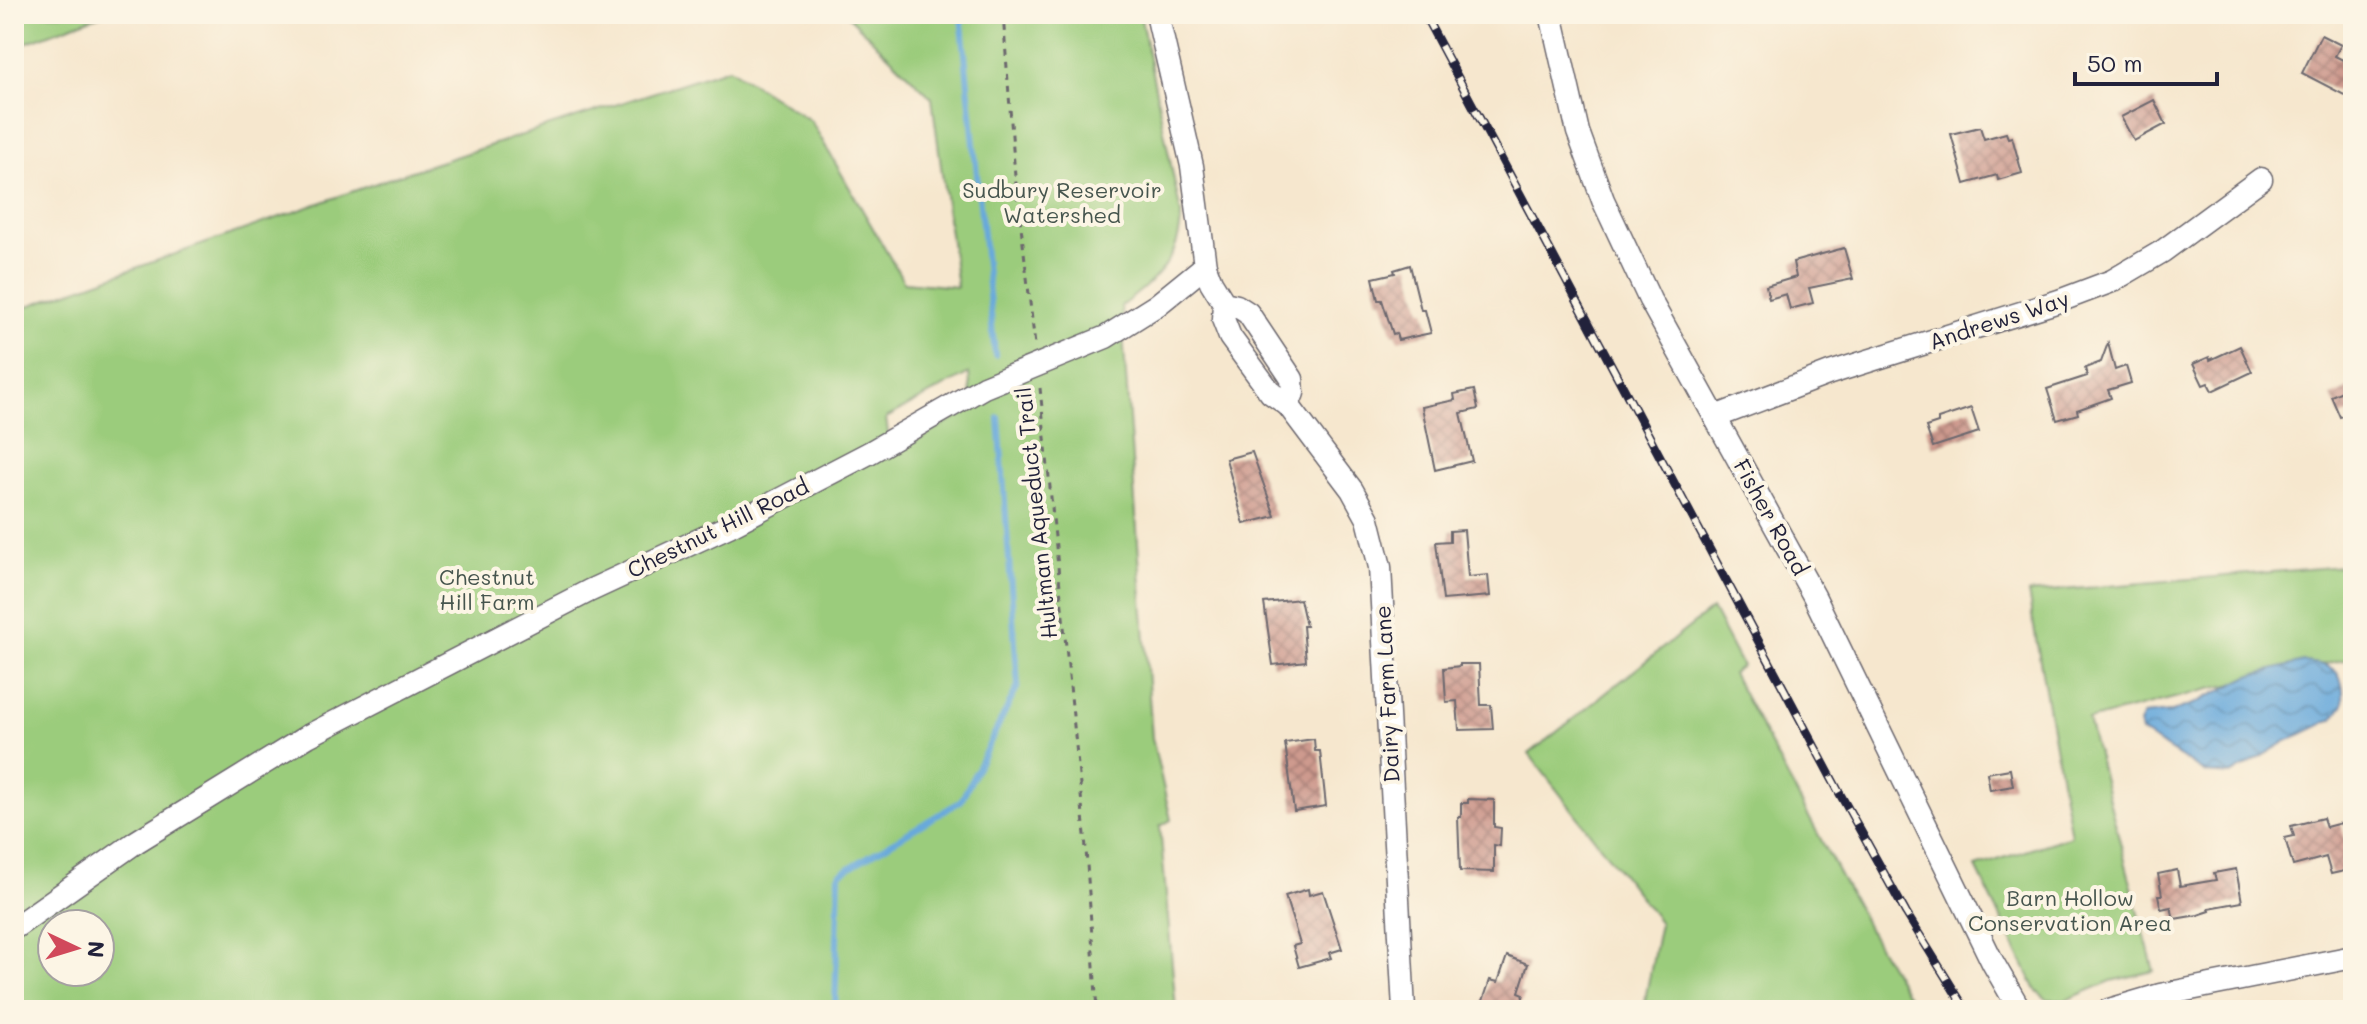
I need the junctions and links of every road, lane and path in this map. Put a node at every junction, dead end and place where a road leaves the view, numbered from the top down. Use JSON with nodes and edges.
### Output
{"nodes":[{"id":1,"x":1003,"y":14,"type":"edge"},
{"id":2,"x":1157,"y":14,"type":"edge"},
{"id":3,"x":1551,"y":14,"type":"edge"},
{"id":4,"x":2261,"y":179,"type":"dead end"},
{"id":5,"x":1205,"y":266,"type":"junction"},
{"id":6,"x":1037,"y":365,"type":"junction"},
{"id":7,"x":1715,"y":417,"type":"junction"},
{"id":8,"x":14,"y":928,"type":"edge"},
{"id":9,"x":2353,"y":957,"type":"edge"},
{"id":10,"x":1097,"y":1010,"type":"edge"},
{"id":11,"x":1404,"y":1010,"type":"edge"},
{"id":12,"x":2020,"y":1010,"type":"edge"},
{"id":13,"x":2109,"y":1010,"type":"edge"}],
"edges":[{"from":1,"to":6,"type":"path","name":"Hultman Aqueduct Trail"},
{"from":2,"to":5,"type":"street"},
{"from":3,"to":7,"type":"street","name":"Fisher Road"},
{"from":4,"to":7,"type":"street","name":"Andrews Way"},
{"from":5,"to":6,"type":"street","name":"Chestnut Hill Road"},
{"from":5,"to":11,"type":"street","name":"Dairy Farm Lane"},
{"from":6,"to":8,"type":"street","name":"Chestnut Hill Road"},
{"from":6,"to":10,"type":"path","name":"Hultman Aqueduct Trail"},
{"from":7,"to":12,"type":"street","name":"Fisher Road"},
{"from":9,"to":13,"type":"street"}]}
